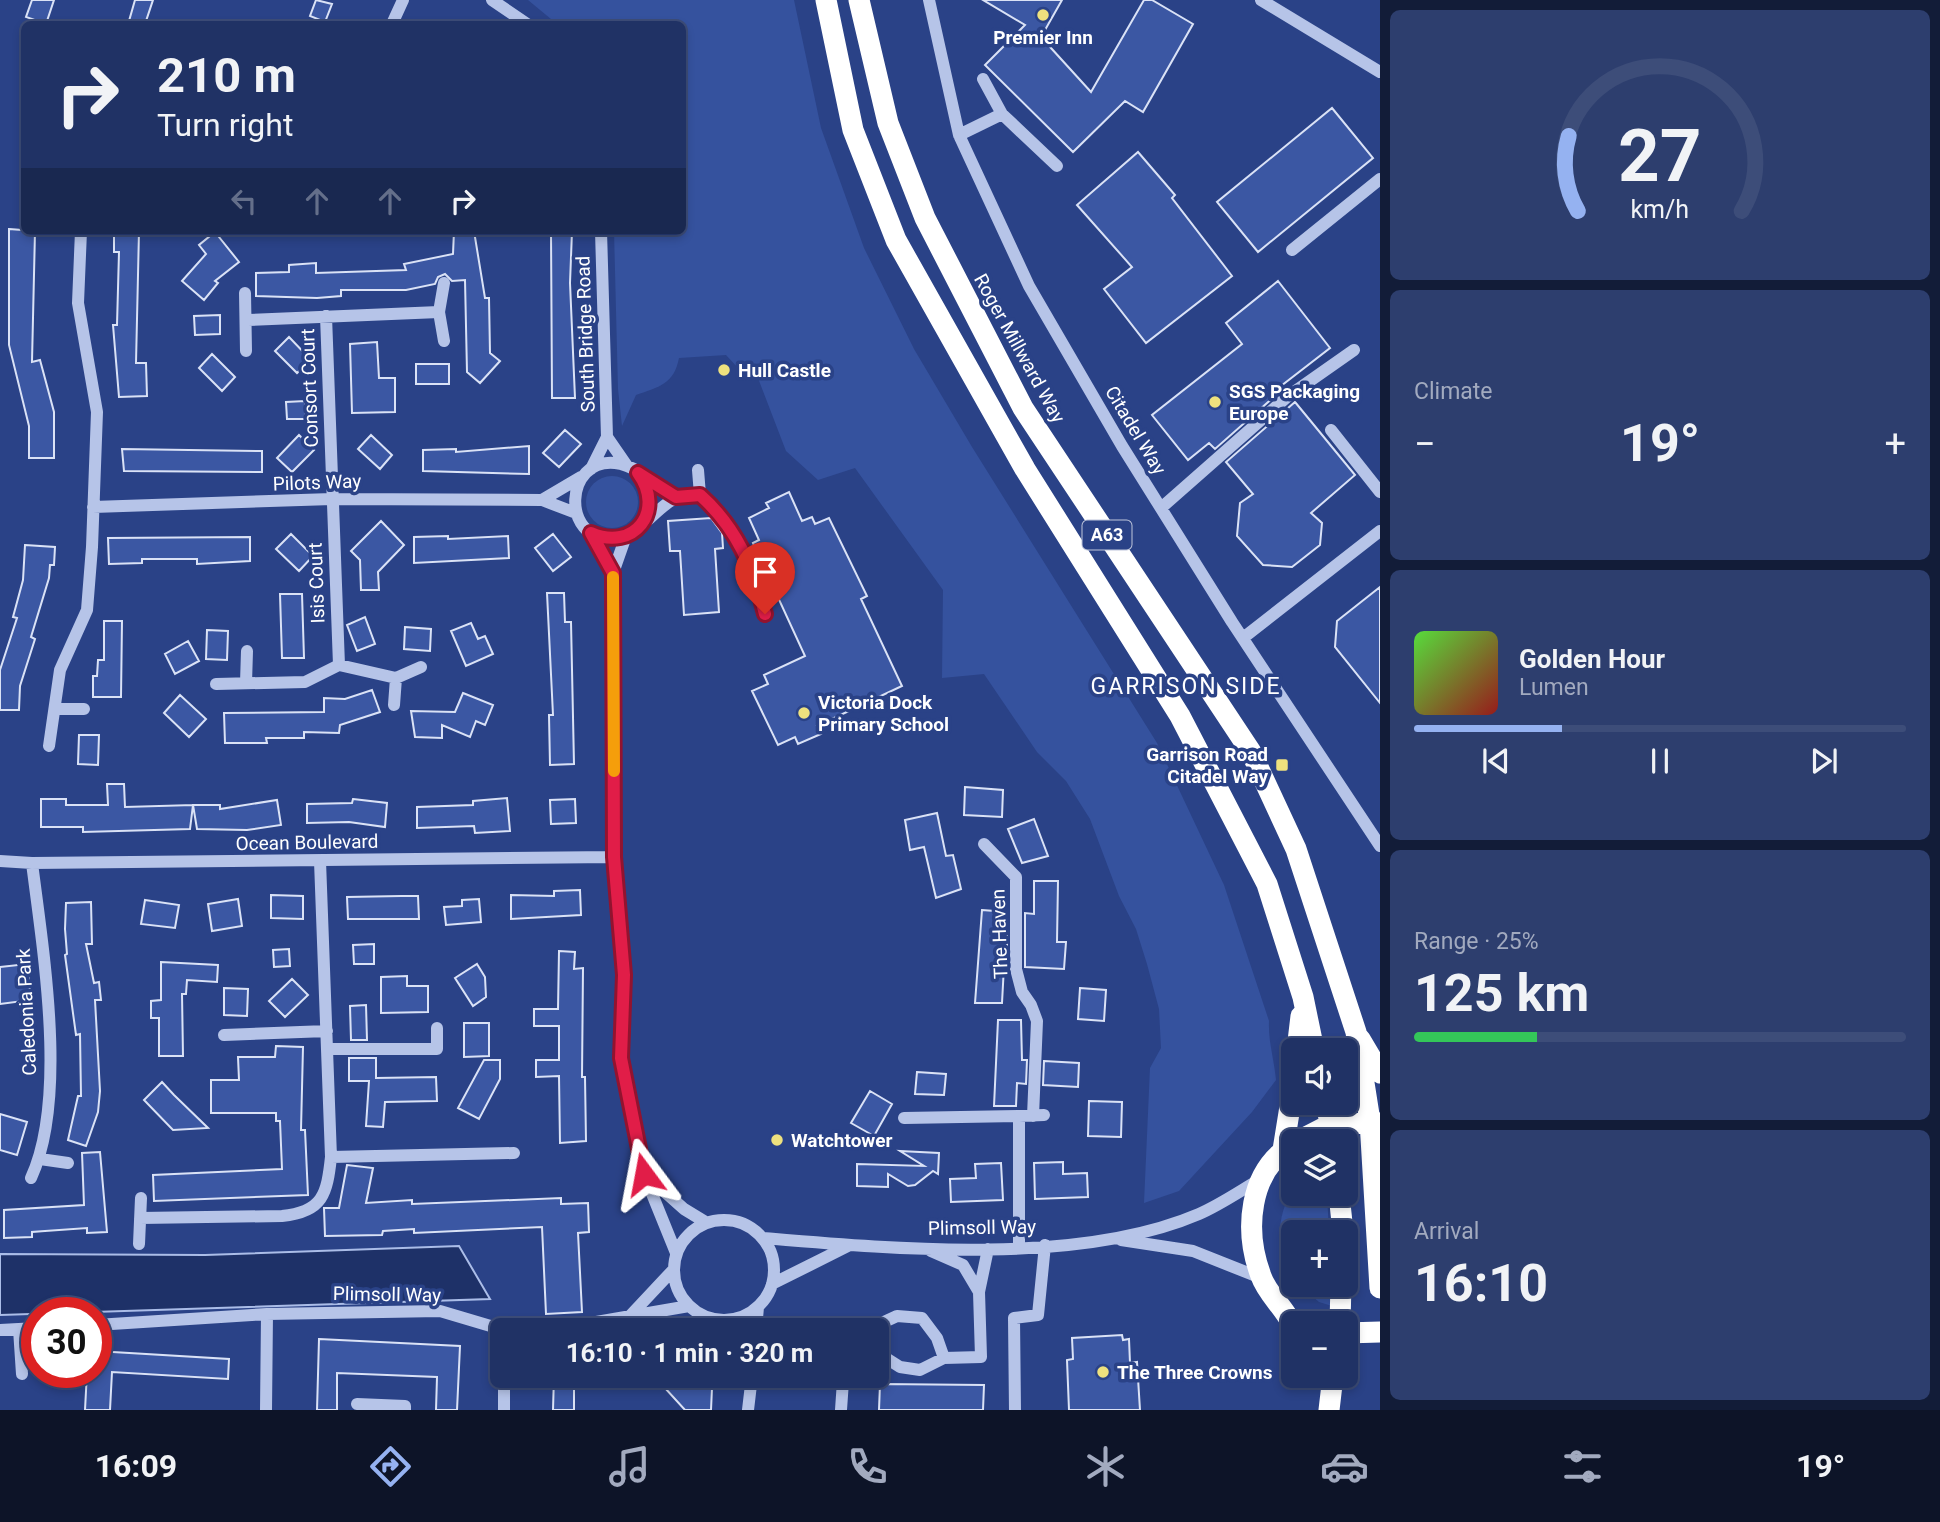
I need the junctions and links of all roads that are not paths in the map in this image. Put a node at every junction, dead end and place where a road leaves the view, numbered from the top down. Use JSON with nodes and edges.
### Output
{"nodes":[{"id":1,"x":402,"y":0,"type":"edge"},
{"id":2,"x":492,"y":0,"type":"edge"},
{"id":3,"x":826,"y":0,"type":"edge"},
{"id":4,"x":859,"y":0,"type":"edge"},
{"id":5,"x":929,"y":0,"type":"edge"},
{"id":6,"x":1261,"y":0,"type":"edge"},
{"id":7,"x":393,"y":21,"type":"edge"},
{"id":8,"x":523,"y":21,"type":"edge"},
{"id":9,"x":1380,"y":72,"type":"edge"},
{"id":10,"x":983,"y":79,"type":"dead end"},
{"id":11,"x":1002,"y":114,"type":"junction"},
{"id":12,"x":959,"y":135,"type":"junction"},
{"id":13,"x":1057,"y":166,"type":"dead end"},
{"id":14,"x":1380,"y":179,"type":"edge"},
{"id":15,"x":81,"y":235,"type":"edge"},
{"id":16,"x":601,"y":235,"type":"edge"},
{"id":17,"x":1292,"y":250,"type":"dead end"},
{"id":18,"x":444,"y":283,"type":"dead end"},
{"id":19,"x":245,"y":293,"type":"dead end"},
{"id":20,"x":439,"y":312,"type":"junction"},
{"id":21,"x":326,"y":316,"type":"junction"},
{"id":22,"x":248,"y":320,"type":"junction"},
{"id":23,"x":444,"y":341,"type":"dead end"},
{"id":24,"x":1354,"y":350,"type":"dead end"},
{"id":25,"x":246,"y":351,"type":"dead end"},
{"id":26,"x":1331,"y":430,"type":"dead end"},
{"id":27,"x":607,"y":437,"type":"junction"},
{"id":28,"x":633,"y":470,"type":"junction"},
{"id":29,"x":698,"y":470,"type":"dead end"},
{"id":30,"x":586,"y":473,"type":"junction"},
{"id":31,"x":1380,"y":492,"type":"edge"},
{"id":32,"x":700,"y":495,"type":"junction"},
{"id":33,"x":676,"y":497,"type":"junction"},
{"id":34,"x":332,"y":499,"type":"junction"},
{"id":35,"x":542,"y":500,"type":"junction"},
{"id":36,"x":93,"y":508,"type":"junction"},
{"id":37,"x":1161,"y":508,"type":"junction"},
{"id":38,"x":576,"y":513,"type":"junction"},
{"id":39,"x":645,"y":520,"type":"junction"},
{"id":40,"x":1380,"y":531,"type":"edge"},
{"id":41,"x":591,"y":533,"type":"junction"},
{"id":42,"x":626,"y":536,"type":"junction"},
{"id":43,"x":613,"y":573,"type":"junction"},
{"id":44,"x":765,"y":614,"type":"dead end"},
{"id":45,"x":1242,"y":638,"type":"junction"},
{"id":46,"x":247,"y":651,"type":"dead end"},
{"id":47,"x":339,"y":666,"type":"junction"},
{"id":48,"x":421,"y":667,"type":"dead end"},
{"id":49,"x":396,"y":678,"type":"junction"},
{"id":50,"x":247,"y":683,"type":"junction"},
{"id":51,"x":216,"y":684,"type":"dead end"},
{"id":52,"x":394,"y":705,"type":"dead end"},
{"id":53,"x":56,"y":709,"type":"junction"},
{"id":54,"x":84,"y":709,"type":"dead end"},
{"id":55,"x":49,"y":746,"type":"dead end"},
{"id":56,"x":984,"y":845,"type":"dead end"},
{"id":57,"x":1380,"y":846,"type":"edge"},
{"id":58,"x":614,"y":857,"type":"junction"},
{"id":59,"x":0,"y":861,"type":"edge"},
{"id":60,"x":320,"y":861,"type":"junction"},
{"id":61,"x":32,"y":863,"type":"junction"},
{"id":62,"x":1303,"y":996,"type":"junction"},
{"id":63,"x":437,"y":1028,"type":"dead end"},
{"id":64,"x":327,"y":1031,"type":"junction"},
{"id":65,"x":1356,"y":1031,"type":"junction"},
{"id":66,"x":224,"y":1035,"type":"dead end"},
{"id":67,"x":1298,"y":1038,"type":"edge"},
{"id":68,"x":1312,"y":1038,"type":"edge"},
{"id":69,"x":328,"y":1049,"type":"junction"},
{"id":70,"x":1380,"y":1073,"type":"edge"},
{"id":71,"x":1019,"y":1116,"type":"junction"},
{"id":72,"x":904,"y":1118,"type":"dead end"},
{"id":73,"x":1375,"y":1122,"type":"edge"},
{"id":74,"x":1345,"y":1129,"type":"edge"},
{"id":75,"x":514,"y":1153,"type":"dead end"},
{"id":76,"x":1281,"y":1156,"type":"edge"},
{"id":77,"x":331,"y":1157,"type":"junction"},
{"id":78,"x":40,"y":1159,"type":"junction"},
{"id":79,"x":68,"y":1163,"type":"dead end"},
{"id":80,"x":644,"y":1174,"type":"junction"},
{"id":81,"x":31,"y":1178,"type":"dead end"},
{"id":82,"x":1259,"y":1180,"type":"junction"},
{"id":83,"x":141,"y":1198,"type":"dead end"},
{"id":84,"x":140,"y":1218,"type":"junction"},
{"id":85,"x":706,"y":1223,"type":"junction"},
{"id":86,"x":763,"y":1238,"type":"junction"},
{"id":87,"x":1115,"y":1239,"type":"junction"},
{"id":88,"x":139,"y":1244,"type":"dead end"},
{"id":89,"x":1045,"y":1245,"type":"junction"},
{"id":90,"x":849,"y":1246,"type":"junction"},
{"id":91,"x":1019,"y":1247,"type":"junction"},
{"id":92,"x":922,"y":1248,"type":"junction"},
{"id":93,"x":988,"y":1249,"type":"junction"},
{"id":94,"x":676,"y":1253,"type":"junction"},
{"id":95,"x":674,"y":1269,"type":"junction"},
{"id":96,"x":1261,"y":1278,"type":"junction"},
{"id":97,"x":772,"y":1284,"type":"junction"},
{"id":98,"x":1380,"y":1288,"type":"edge"},
{"id":99,"x":979,"y":1292,"type":"junction"},
{"id":100,"x":689,"y":1306,"type":"junction"},
{"id":101,"x":758,"y":1307,"type":"junction"},
{"id":102,"x":1284,"y":1311,"type":"edge"},
{"id":103,"x":267,"y":1314,"type":"junction"},
{"id":104,"x":706,"y":1317,"type":"joint"},
{"id":105,"x":628,"y":1318,"type":"joint"},
{"id":106,"x":757,"y":1318,"type":"edge"},
{"id":107,"x":112,"y":1324,"type":"edge"},
{"id":108,"x":490,"y":1326,"type":"edge"},
{"id":109,"x":19,"y":1329,"type":"joint"},
{"id":110,"x":0,"y":1330,"type":"edge"},
{"id":111,"x":1380,"y":1332,"type":"edge"},
{"id":112,"x":1358,"y":1333,"type":"edge"},
{"id":113,"x":944,"y":1358,"type":"junction"},
{"id":114,"x":21,"y":1359,"type":"edge"},
{"id":115,"x":504,"y":1388,"type":"edge"},
{"id":116,"x":750,"y":1388,"type":"edge"},
{"id":117,"x":842,"y":1388,"type":"edge"},
{"id":118,"x":1322,"y":1388,"type":"edge"},
{"id":119,"x":1332,"y":1388,"type":"edge"},
{"id":120,"x":357,"y":1404,"type":"dead end"},
{"id":121,"x":1329,"y":1407,"type":"edge"},
{"id":122,"x":265,"y":1410,"type":"edge"},
{"id":123,"x":405,"y":1410,"type":"edge"},
{"id":124,"x":504,"y":1410,"type":"edge"},
{"id":125,"x":748,"y":1410,"type":"edge"},
{"id":126,"x":841,"y":1410,"type":"edge"},
{"id":127,"x":1015,"y":1410,"type":"edge"}],
"edges":[{"from":1,"to":7,"type":"street"},
{"from":2,"to":8,"type":"street"},
{"from":3,"to":62,"type":"highway","number":"A63"},
{"from":4,"to":65,"type":"highway","name":"Roger Millward Way","number":"A63"},
{"from":5,"to":12,"type":"street","name":"Citadel Way"},
{"from":6,"to":9,"type":"street"},
{"from":10,"to":11,"type":"street"},
{"from":11,"to":12,"type":"street"},
{"from":11,"to":13,"type":"street"},
{"from":12,"to":37,"type":"street","name":"Citadel Way"},
{"from":14,"to":17,"type":"street"},
{"from":15,"to":36,"type":"street"},
{"from":16,"to":27,"type":"street","name":"South Bridge Road"},
{"from":18,"to":20,"type":"street"},
{"from":19,"to":22,"type":"street"},
{"from":20,"to":21,"type":"street","name":"Consort Court"},
{"from":20,"to":23,"type":"street"},
{"from":21,"to":22,"type":"street","name":"Consort Court"},
{"from":21,"to":34,"type":"street","name":"Consort Court"},
{"from":22,"to":25,"type":"street"},
{"from":24,"to":37,"type":"street"},
{"from":26,"to":31,"type":"street"},
{"from":27,"to":28,"type":"street","name":"South Bridge Road"},
{"from":27,"to":30,"type":"street","name":"South Bridge Road"},
{"from":28,"to":30,"type":"street"},
{"from":28,"to":33,"type":"street"},
{"from":28,"to":39,"type":"street"},
{"from":29,"to":32,"type":"street"},
{"from":30,"to":35,"type":"street"},
{"from":30,"to":38,"type":"street"},
{"from":32,"to":33,"type":"street"},
{"from":32,"to":44,"type":"street"},
{"from":33,"to":39,"type":"street"},
{"from":34,"to":35,"type":"street","name":"Pilots Way"},
{"from":34,"to":36,"type":"street","name":"Pilots Way"},
{"from":34,"to":47,"type":"street","name":"Isis Court"},
{"from":35,"to":38,"type":"street","name":"Pilots Way"},
{"from":36,"to":53,"type":"street"},
{"from":37,"to":45,"type":"street","name":"Citadel Way"},
{"from":38,"to":41,"type":"street"},
{"from":39,"to":42,"type":"street"},
{"from":40,"to":45,"type":"street"},
{"from":41,"to":42,"type":"street"},
{"from":41,"to":43,"type":"street"},
{"from":42,"to":43,"type":"street"},
{"from":43,"to":58,"type":"street"},
{"from":45,"to":57,"type":"street","name":"Citadel Way"},
{"from":46,"to":50,"type":"street"},
{"from":47,"to":49,"type":"street"},
{"from":47,"to":50,"type":"street"},
{"from":48,"to":49,"type":"street"},
{"from":49,"to":52,"type":"street"},
{"from":50,"to":51,"type":"street"},
{"from":53,"to":54,"type":"street"},
{"from":53,"to":55,"type":"street"},
{"from":56,"to":71,"type":"street","name":"The Haven"},
{"from":58,"to":60,"type":"street","name":"Ocean Boulevard"},
{"from":58,"to":80,"type":"street"},
{"from":59,"to":61,"type":"street","name":"Ocean Boulevard"},
{"from":60,"to":61,"type":"street","name":"Ocean Boulevard"},
{"from":60,"to":64,"type":"street"},
{"from":61,"to":78,"type":"street","name":"Caledonia Park"},
{"from":62,"to":67,"type":"highway","number":"A63"},
{"from":62,"to":68,"type":"highway","number":"A63"},
{"from":63,"to":69,"type":"street"},
{"from":64,"to":66,"type":"street"},
{"from":64,"to":69,"type":"street"},
{"from":65,"to":70,"type":"highway","name":"Roger Millward Way","number":"A63"},
{"from":65,"to":73,"type":"highway","name":"Roger Millward Way","number":"A63"},
{"from":69,"to":77,"type":"street"},
{"from":71,"to":72,"type":"street","name":"The Haven"},
{"from":71,"to":91,"type":"street"},
{"from":73,"to":74,"type":"highway"},
{"from":73,"to":98,"type":"highway","name":"Roger Millward Way","number":"A63"},
{"from":75,"to":77,"type":"street"},
{"from":76,"to":82,"type":"highway"},
{"from":77,"to":84,"type":"street"},
{"from":78,"to":79,"type":"street"},
{"from":78,"to":81,"type":"street","name":"Caledonia Park"},
{"from":80,"to":85,"type":"street"},
{"from":80,"to":94,"type":"street"},
{"from":82,"to":87,"type":"street","name":"Plimsoll Way"},
{"from":82,"to":96,"type":"highway"},
{"from":83,"to":84,"type":"street"},
{"from":84,"to":88,"type":"street"},
{"from":85,"to":86,"type":"street"},
{"from":85,"to":94,"type":"street"},
{"from":86,"to":90,"type":"street","name":"Plimsoll Way"},
{"from":86,"to":97,"type":"street"},
{"from":87,"to":89,"type":"street","name":"Plimsoll Way"},
{"from":87,"to":96,"type":"street","name":"Plimsoll Way"},
{"from":89,"to":91,"type":"street","name":"Plimsoll Way"},
{"from":89,"to":127,"type":"street"},
{"from":90,"to":92,"type":"street","name":"Plimsoll Way"},
{"from":90,"to":97,"type":"street","name":"Plimsoll Way"},
{"from":91,"to":93,"type":"street","name":"Plimsoll Way"},
{"from":92,"to":93,"type":"street","name":"Plimsoll Way"},
{"from":92,"to":99,"type":"street"},
{"from":93,"to":99,"type":"street"},
{"from":94,"to":95,"type":"street"},
{"from":95,"to":100,"type":"street"},
{"from":95,"to":105,"type":"street"},
{"from":96,"to":102,"type":"highway"},
{"from":97,"to":101,"type":"street"},
{"from":99,"to":113,"type":"street"},
{"from":100,"to":104,"type":"street"},
{"from":100,"to":105,"type":"street","name":"Plimsoll Way"},
{"from":101,"to":104,"type":"street"},
{"from":101,"to":106,"type":"street"},
{"from":103,"to":107,"type":"street","name":"Plimsoll Way"},
{"from":103,"to":108,"type":"street","name":"Plimsoll Way"},
{"from":103,"to":122,"type":"street"},
{"from":109,"to":110,"type":"street"},
{"from":109,"to":114,"type":"street"},
{"from":111,"to":112,"type":"highway"},
{"from":113,"to":113,"type":"street"},
{"from":115,"to":124,"type":"street"},
{"from":116,"to":125,"type":"street"},
{"from":117,"to":126,"type":"street"},
{"from":118,"to":121,"type":"highway"},
{"from":119,"to":121,"type":"highway"},
{"from":120,"to":123,"type":"street"}]}
